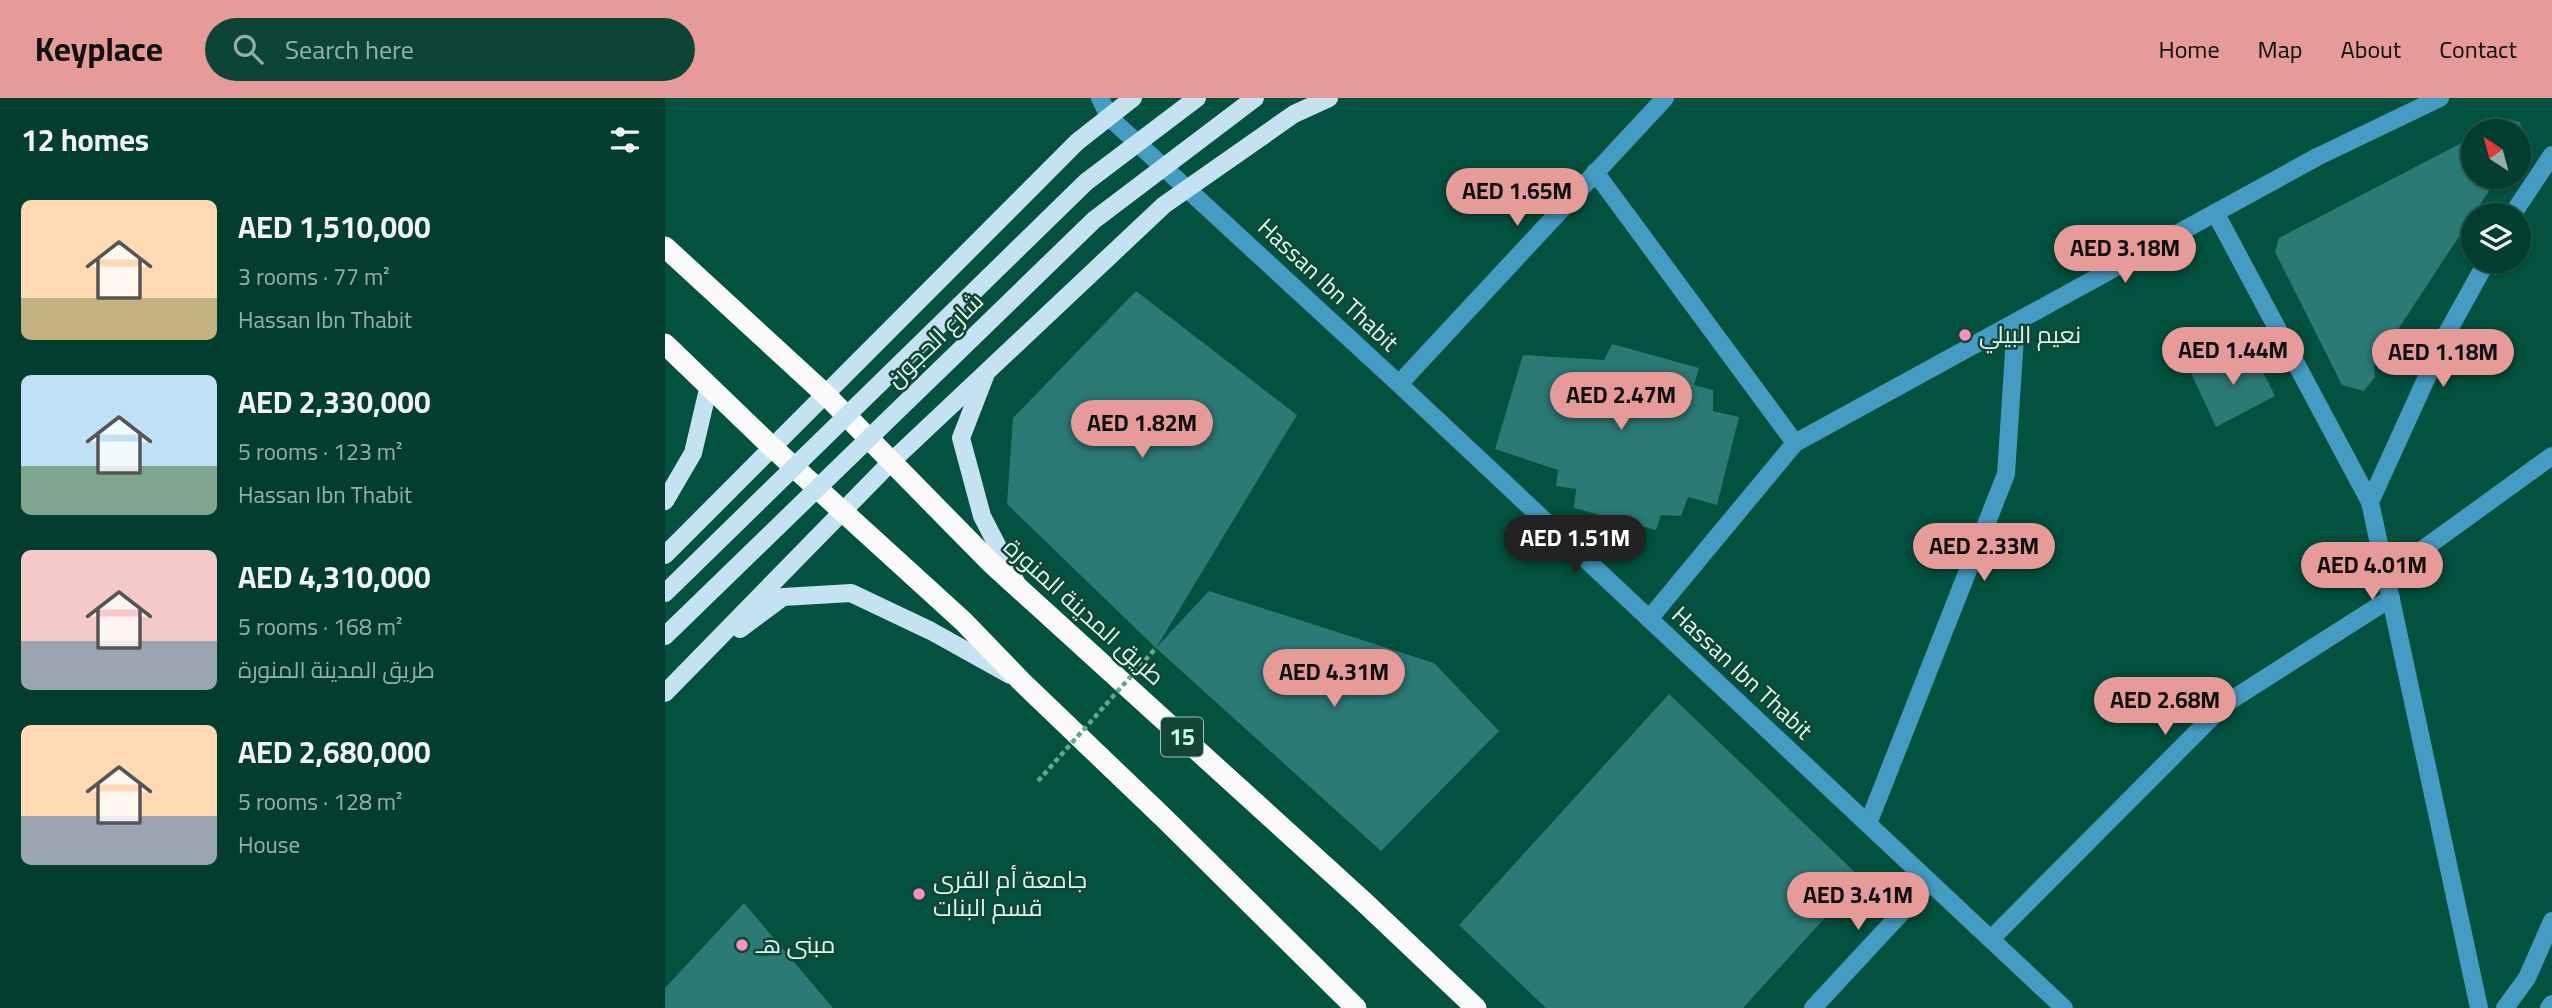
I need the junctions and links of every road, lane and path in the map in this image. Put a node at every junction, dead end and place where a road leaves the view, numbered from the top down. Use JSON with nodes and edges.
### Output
{"nodes":[{"id":1,"x":1100,"y":98,"type":"edge"},
{"id":2,"x":1133,"y":98,"type":"edge"},
{"id":3,"x":1197,"y":98,"type":"edge"},
{"id":4,"x":1255,"y":98,"type":"edge"},
{"id":5,"x":1329,"y":98,"type":"edge"},
{"id":6,"x":1665,"y":98,"type":"edge"},
{"id":7,"x":2440,"y":98,"type":"edge"},
{"id":8,"x":1109,"y":117,"type":"junction"},
{"id":9,"x":2552,"y":155,"type":"edge"},
{"id":10,"x":1595,"y":172,"type":"junction"},
{"id":11,"x":1187,"y":189,"type":"junction"},
{"id":12,"x":2520,"y":203,"type":"edge"},
{"id":13,"x":2215,"y":214,"type":"junction"},
{"id":14,"x":665,"y":247,"type":"edge"},
{"id":15,"x":2480,"y":273,"type":"edge"},
{"id":16,"x":2016,"y":322,"type":"junction"},
{"id":17,"x":665,"y":344,"type":"edge"},
{"id":18,"x":987,"y":370,"type":"junction"},
{"id":19,"x":1399,"y":384,"type":"junction"},
{"id":20,"x":709,"y":385,"type":"junction"},
{"id":21,"x":826,"y":395,"type":"junction"},
{"id":22,"x":1795,"y":443,"type":"junction"},
{"id":23,"x":773,"y":448,"type":"junction"},
{"id":24,"x":2552,"y":456,"type":"edge"},
{"id":25,"x":892,"y":461,"type":"junction"},
{"id":26,"x":665,"y":501,"type":"edge"},
{"id":27,"x":2370,"y":502,"type":"junction"},
{"id":28,"x":843,"y":512,"type":"junction"},
{"id":29,"x":665,"y":555,"type":"edge"},
{"id":30,"x":2386,"y":576,"type":"junction"},
{"id":31,"x":1019,"y":589,"type":"junction"},
{"id":32,"x":665,"y":593,"type":"edge"},
{"id":33,"x":2391,"y":598,"type":"junction"},
{"id":34,"x":1650,"y":619,"type":"junction"},
{"id":35,"x":665,"y":636,"type":"edge"},
{"id":36,"x":1156,"y":648,"type":"dead end"},
{"id":37,"x":690,"y":667,"type":"junction"},
{"id":38,"x":1022,"y":682,"type":"junction"},
{"id":39,"x":665,"y":693,"type":"edge"},
{"id":40,"x":1038,"y":780,"type":"dead end"},
{"id":41,"x":1868,"y":824,"type":"junction"},
{"id":42,"x":1930,"y":882,"type":"junction"},
{"id":43,"x":2552,"y":921,"type":"edge"},
{"id":44,"x":1991,"y":939,"type":"junction"},
{"id":45,"x":1356,"y":1008,"type":"edge"},
{"id":46,"x":1476,"y":1008,"type":"edge"},
{"id":47,"x":1813,"y":1008,"type":"edge"},
{"id":48,"x":2064,"y":1008,"type":"edge"},
{"id":49,"x":2479,"y":1008,"type":"edge"},
{"id":50,"x":2505,"y":1008,"type":"edge"}],
"edges":[{"from":1,"to":8,"type":"street"},
{"from":2,"to":8,"type":"main road"},
{"from":3,"to":32,"type":"main road","name":"شارع الحجون","bridge":true},
{"from":4,"to":35,"type":"main road","name":"شارع الحجون","bridge":true},
{"from":5,"to":11,"type":"main road"},
{"from":6,"to":10,"type":"street"},
{"from":7,"to":13,"type":"street"},
{"from":8,"to":11,"type":"street","name":"Hassan Ibn Thabit"},
{"from":8,"to":21,"type":"main road"},
{"from":9,"to":12,"type":"street"},
{"from":10,"to":19,"type":"street"},
{"from":10,"to":22,"type":"street"},
{"from":11,"to":18,"type":"main road"},
{"from":11,"to":19,"type":"street","name":"Hassan Ibn Thabit"},
{"from":13,"to":16,"type":"street"},
{"from":13,"to":27,"type":"street"},
{"from":14,"to":21,"type":"highway","name":"طريق المدينة المنورة","number":"15"},
{"from":15,"to":27,"type":"street"},
{"from":16,"to":22,"type":"street"},
{"from":16,"to":41,"type":"street"},
{"from":17,"to":20,"type":"highway"},
{"from":18,"to":25,"type":"main road"},
{"from":18,"to":31,"type":"main road"},
{"from":19,"to":34,"type":"street","name":"Hassan Ibn Thabit"},
{"from":20,"to":23,"type":"highway"},
{"from":20,"to":26,"type":"main road"},
{"from":21,"to":23,"type":"main road"},
{"from":21,"to":25,"type":"highway","name":"طريق المدينة المنورة","number":"15"},
{"from":22,"to":34,"type":"street"},
{"from":23,"to":28,"type":"highway"},
{"from":23,"to":29,"type":"main road"},
{"from":24,"to":30,"type":"street"},
{"from":25,"to":28,"type":"main road"},
{"from":25,"to":31,"type":"highway","name":"طريق المدينة المنورة","number":"15"},
{"from":27,"to":30,"type":"street"},
{"from":28,"to":37,"type":"main road"},
{"from":28,"to":38,"type":"highway"},
{"from":30,"to":33,"type":"street"},
{"from":31,"to":46,"type":"highway","name":"طريق المدينة المنورة","number":"15"},
{"from":33,"to":44,"type":"street"},
{"from":33,"to":49,"type":"street"},
{"from":34,"to":41,"type":"street","name":"Hassan Ibn Thabit"},
{"from":36,"to":40,"type":"path","bridge":true},
{"from":37,"to":38,"type":"main road"},
{"from":37,"to":39,"type":"main road"},
{"from":38,"to":45,"type":"highway"},
{"from":41,"to":42,"type":"street","name":"Hassan Ibn Thabit"},
{"from":42,"to":44,"type":"street","name":"Hassan Ibn Thabit"},
{"from":42,"to":47,"type":"street"},
{"from":43,"to":50,"type":"street"},
{"from":44,"to":48,"type":"street","name":"Hassan Ibn Thabit"}]}
